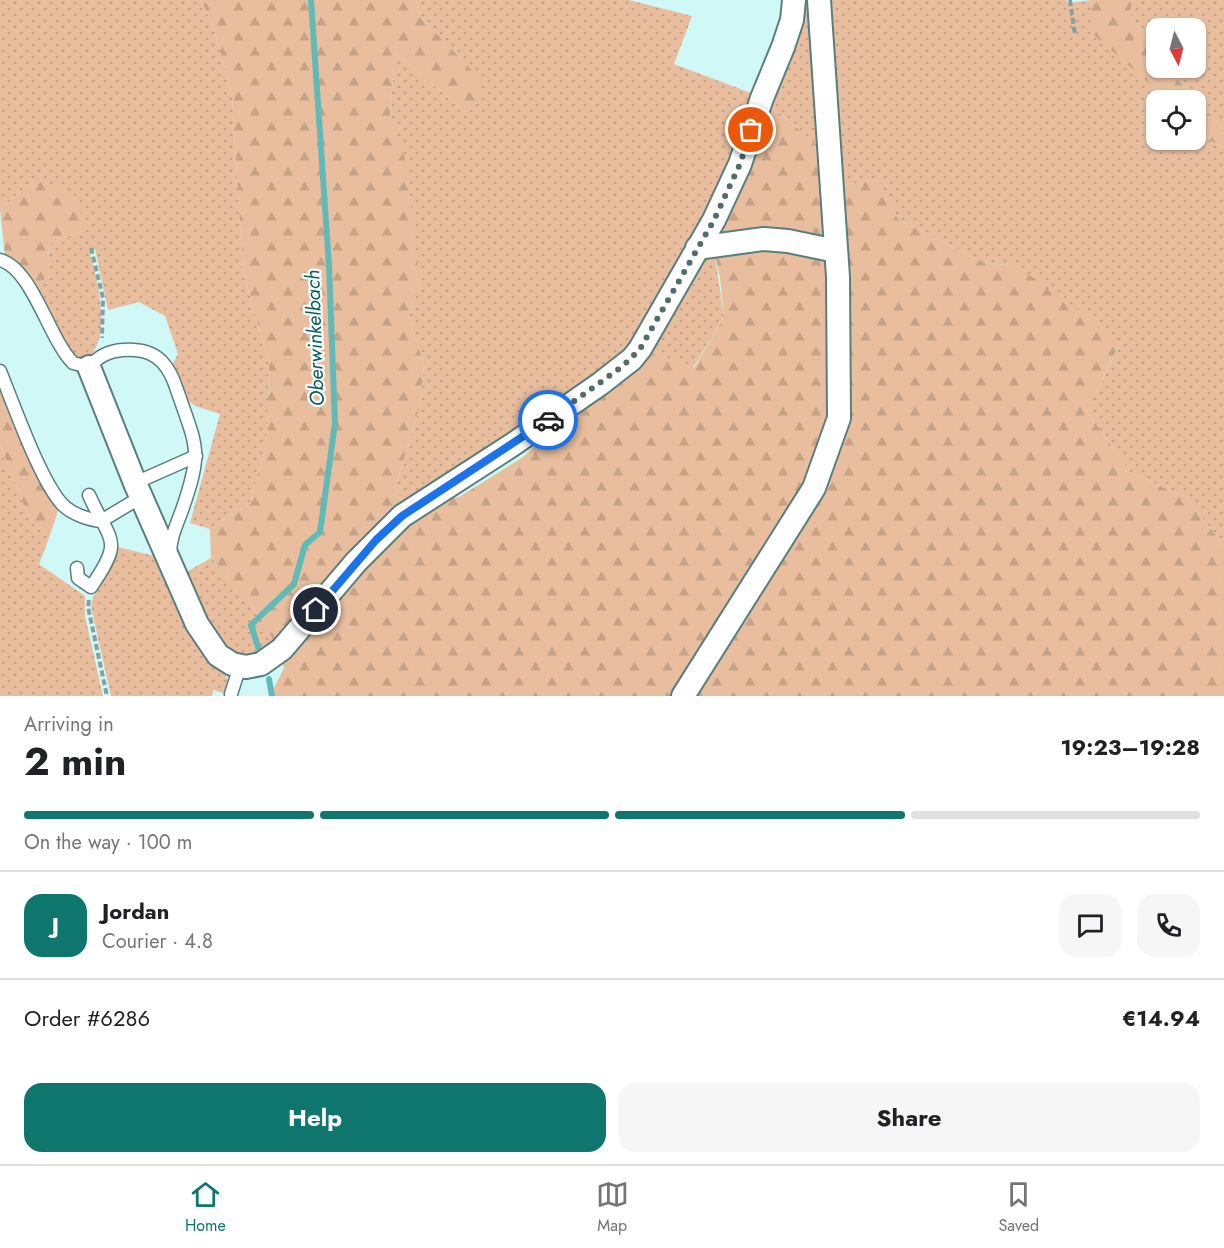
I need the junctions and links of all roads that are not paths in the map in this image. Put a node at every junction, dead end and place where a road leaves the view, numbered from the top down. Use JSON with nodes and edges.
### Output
{"nodes":[{"id":1,"x":794,"y":0,"type":"edge"},
{"id":2,"x":819,"y":0,"type":"edge"},
{"id":3,"x":697,"y":248,"type":"junction"},
{"id":4,"x":836,"y":251,"type":"junction"},
{"id":5,"x":0,"y":260,"type":"edge"},
{"id":6,"x":95,"y":361,"type":"junction"},
{"id":7,"x":0,"y":371,"type":"edge"},
{"id":8,"x":196,"y":456,"type":"junction"},
{"id":9,"x":138,"y":490,"type":"junction"},
{"id":10,"x":89,"y":495,"type":"dead end"},
{"id":11,"x":101,"y":521,"type":"junction"},
{"id":12,"x":171,"y":564,"type":"junction"},
{"id":13,"x":77,"y":568,"type":"dead end"},
{"id":14,"x":240,"y":666,"type":"junction"},
{"id":15,"x":231,"y":694,"type":"dead end"},
{"id":16,"x":683,"y":696,"type":"edge"}],
"edges":[{"from":1,"to":3,"type":"street"},
{"from":2,"to":4,"type":"street"},
{"from":3,"to":4,"type":"street"},
{"from":3,"to":14,"type":"street"},
{"from":4,"to":16,"type":"street"},
{"from":5,"to":6,"type":"lane"},
{"from":6,"to":8,"type":"lane"},
{"from":6,"to":9,"type":"street"},
{"from":7,"to":11,"type":"lane"},
{"from":8,"to":9,"type":"lane"},
{"from":8,"to":12,"type":"lane"},
{"from":9,"to":11,"type":"lane"},
{"from":9,"to":12,"type":"street"},
{"from":10,"to":11,"type":"lane"},
{"from":11,"to":13,"type":"lane"},
{"from":12,"to":14,"type":"street"},
{"from":14,"to":15,"type":"lane"}]}
